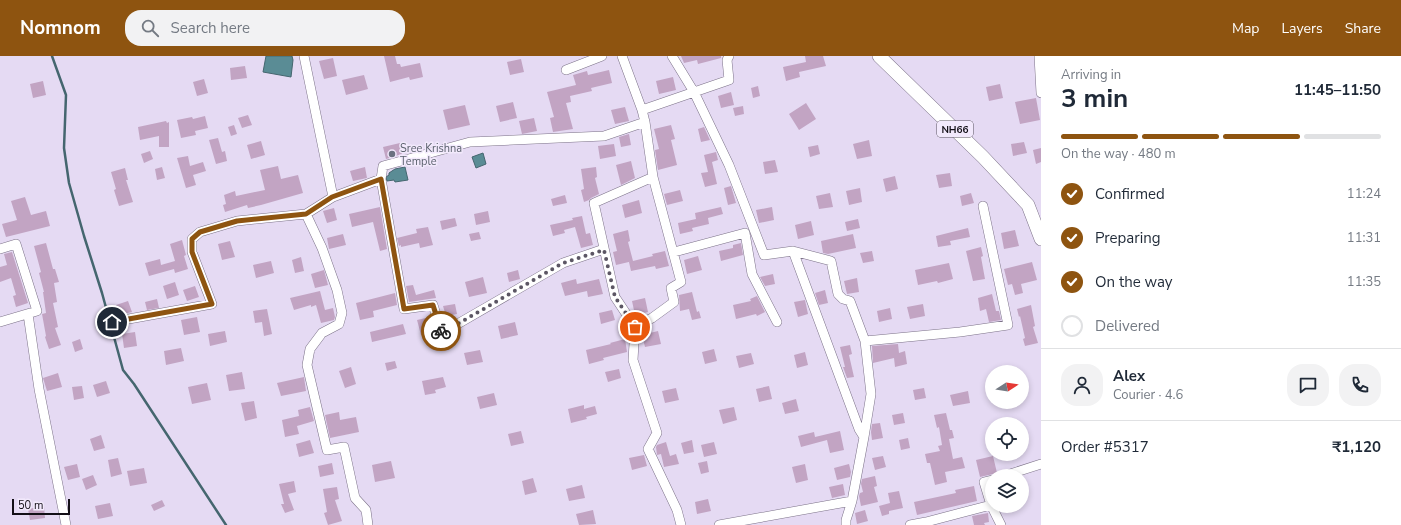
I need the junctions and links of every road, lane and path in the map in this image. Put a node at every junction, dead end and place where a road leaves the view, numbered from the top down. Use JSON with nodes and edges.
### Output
{"nodes":[{"id":1,"x":304,"y":56,"type":"edge"},
{"id":2,"x":602,"y":56,"type":"edge"},
{"id":3,"x":622,"y":56,"type":"edge"},
{"id":4,"x":672,"y":56,"type":"edge"},
{"id":5,"x":730,"y":56,"type":"edge"},
{"id":6,"x":879,"y":56,"type":"edge"},
{"id":7,"x":1039,"y":56,"type":"edge"},
{"id":8,"x":566,"y":70,"type":"dead end"},
{"id":9,"x":694,"y":92,"type":"junction"},
{"id":10,"x":1041,"y":93,"type":"edge"},
{"id":11,"x":642,"y":110,"type":"junction"},
{"id":12,"x":645,"y":122,"type":"junction"},
{"id":13,"x":652,"y":177,"type":"junction"},
{"id":14,"x":381,"y":179,"type":"junction"},
{"id":15,"x":332,"y":197,"type":"junction"},
{"id":16,"x":1028,"y":205,"type":"junction"},
{"id":17,"x":983,"y":206,"type":"dead end"},
{"id":18,"x":1041,"y":211,"type":"edge"},
{"id":19,"x":306,"y":214,"type":"junction"},
{"id":20,"x":1041,"y":238,"type":"edge"},
{"id":21,"x":0,"y":249,"type":"edge"},
{"id":22,"x":604,"y":250,"type":"junction"},
{"id":23,"x":793,"y":251,"type":"junction"},
{"id":24,"x":674,"y":252,"type":"junction"},
{"id":25,"x":28,"y":314,"type":"junction"},
{"id":26,"x":0,"y":322,"type":"edge"},
{"id":27,"x":112,"y":322,"type":"dead end"},
{"id":28,"x":776,"y":322,"type":"dead end"},
{"id":29,"x":635,"y":327,"type":"junction"},
{"id":30,"x":865,"y":341,"type":"junction"},
{"id":31,"x":864,"y":437,"type":"junction"},
{"id":32,"x":1041,"y":464,"type":"edge"},
{"id":33,"x":1026,"y":469,"type":"edge"},
{"id":34,"x":852,"y":501,"type":"junction"},
{"id":35,"x":985,"y":507,"type":"edge"},
{"id":36,"x":995,"y":513,"type":"edge"},
{"id":37,"x":66,"y":525,"type":"edge"},
{"id":38,"x":368,"y":525,"type":"edge"},
{"id":39,"x":681,"y":525,"type":"edge"},
{"id":40,"x":719,"y":525,"type":"edge"},
{"id":41,"x":846,"y":525,"type":"edge"},
{"id":42,"x":910,"y":525,"type":"edge"},
{"id":43,"x":1001,"y":525,"type":"edge"}],
"edges":[{"from":1,"to":15,"type":"street"},
{"from":2,"to":8,"type":"street"},
{"from":3,"to":11,"type":"street"},
{"from":4,"to":9,"type":"street"},
{"from":5,"to":9,"type":"street"},
{"from":6,"to":16,"type":"highway","number":"NH66"},
{"from":7,"to":10,"type":"street"},
{"from":9,"to":11,"type":"street"},
{"from":9,"to":23,"type":"street"},
{"from":11,"to":12,"type":"street"},
{"from":12,"to":13,"type":"street"},
{"from":12,"to":14,"type":"street"},
{"from":13,"to":22,"type":"street"},
{"from":13,"to":24,"type":"street"},
{"from":14,"to":15,"type":"street"},
{"from":14,"to":22,"type":"street"},
{"from":15,"to":19,"type":"street"},
{"from":16,"to":18,"type":"highway","number":"NH66"},
{"from":16,"to":20,"type":"highway","number":"NH66"},
{"from":17,"to":30,"type":"street"},
{"from":19,"to":27,"type":"street"},
{"from":19,"to":38,"type":"street"},
{"from":21,"to":25,"type":"street"},
{"from":22,"to":29,"type":"street"},
{"from":23,"to":30,"type":"street"},
{"from":23,"to":31,"type":"street"},
{"from":24,"to":28,"type":"street"},
{"from":24,"to":29,"type":"street"},
{"from":25,"to":26,"type":"street"},
{"from":25,"to":37,"type":"street"},
{"from":29,"to":39,"type":"street"},
{"from":30,"to":31,"type":"street"},
{"from":31,"to":34,"type":"street"},
{"from":32,"to":33,"type":"street"},
{"from":34,"to":40,"type":"street"},
{"from":34,"to":41,"type":"street"},
{"from":35,"to":42,"type":"street"},
{"from":36,"to":43,"type":"street"}]}
